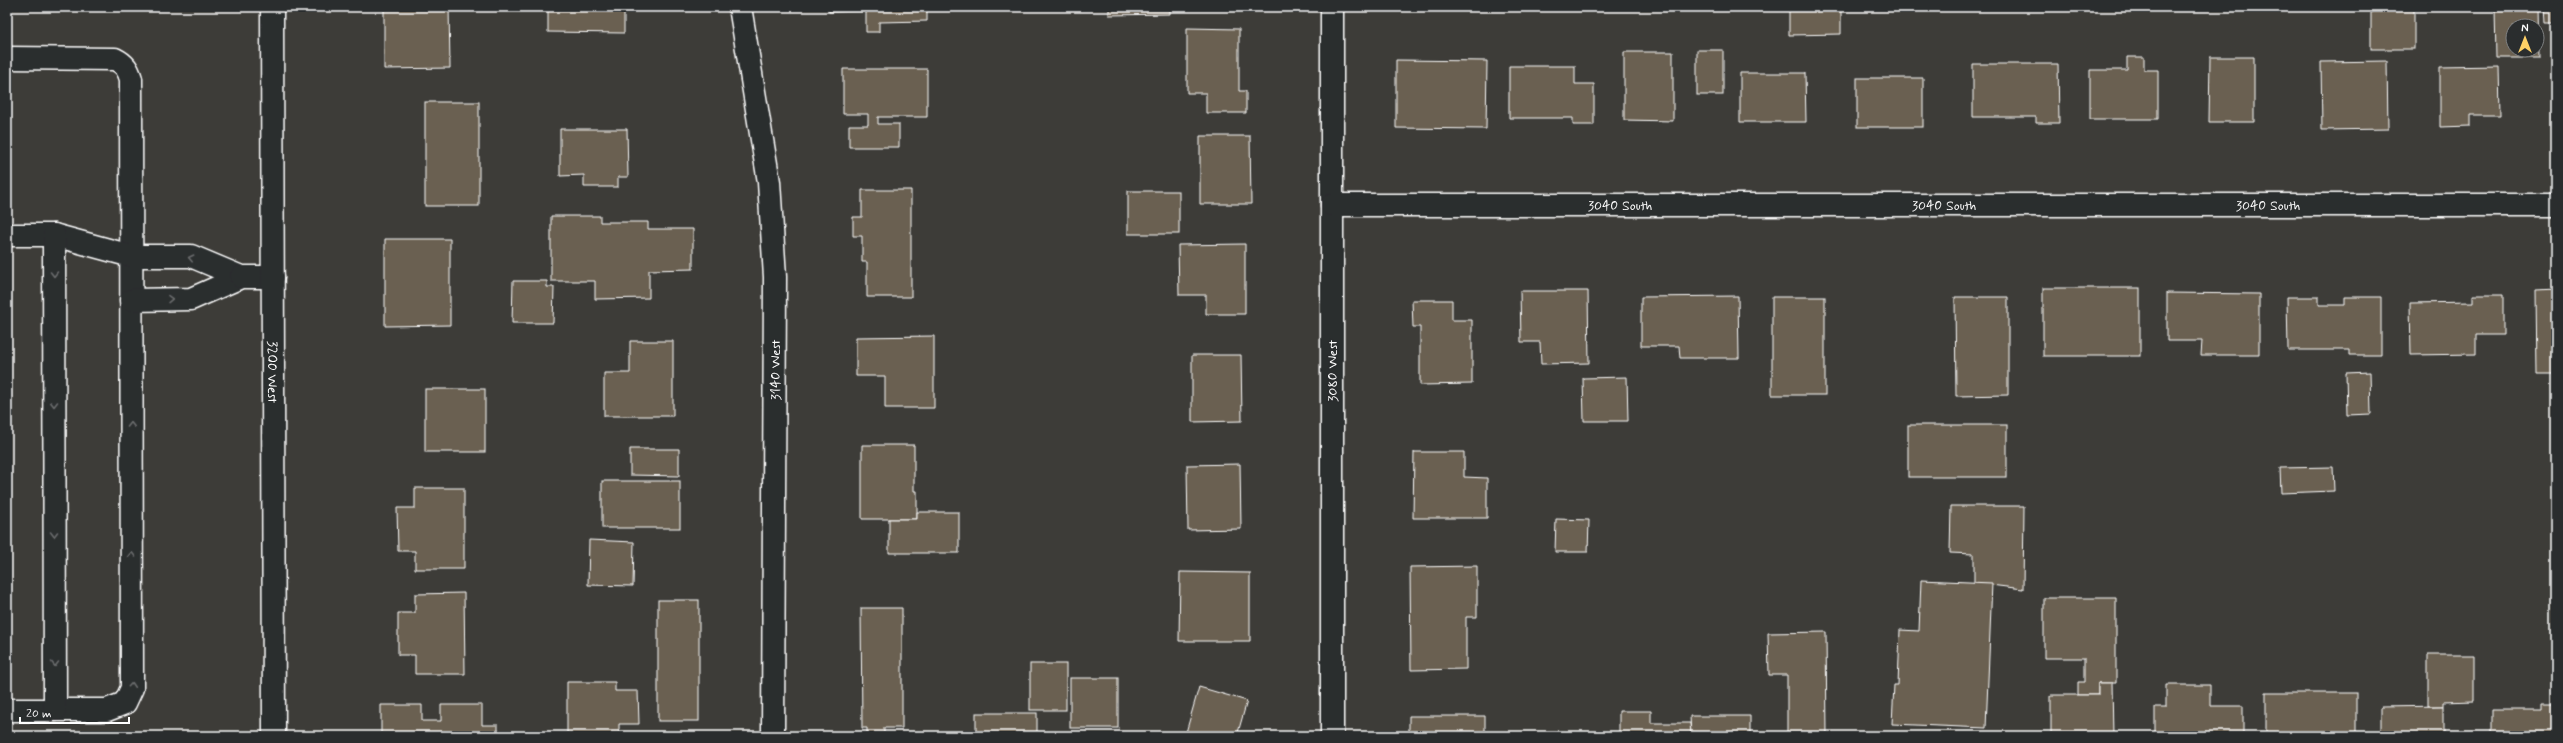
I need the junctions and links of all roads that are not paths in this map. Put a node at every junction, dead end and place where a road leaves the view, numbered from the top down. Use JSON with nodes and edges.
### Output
{"nodes":[{"id":1,"x":272,"y":7,"type":"edge"},
{"id":2,"x":740,"y":7,"type":"edge"},
{"id":3,"x":1332,"y":7,"type":"edge"},
{"id":4,"x":7,"y":58,"type":"edge"},
{"id":5,"x":1332,"y":205,"type":"junction"},
{"id":6,"x":2556,"y":205,"type":"edge"},
{"id":7,"x":7,"y":235,"type":"edge"},
{"id":8,"x":54,"y":236,"type":"junction"},
{"id":9,"x":131,"y":256,"type":"junction"},
{"id":10,"x":241,"y":277,"type":"junction"},
{"id":11,"x":273,"y":277,"type":"junction"},
{"id":12,"x":131,"y":300,"type":"junction"},
{"id":13,"x":7,"y":710,"type":"edge"},
{"id":14,"x":55,"y":710,"type":"junction"},
{"id":15,"x":274,"y":736,"type":"edge"},
{"id":16,"x":773,"y":736,"type":"edge"},
{"id":17,"x":1332,"y":736,"type":"edge"}],
"edges":[{"from":1,"to":11,"type":"street","name":"3200 West"},
{"from":2,"to":16,"type":"street","name":"3140 West"},
{"from":3,"to":5,"type":"street","name":"3080 West"},
{"from":4,"to":9,"type":"street"},
{"from":5,"to":6,"type":"street","name":"3040 South"},
{"from":5,"to":17,"type":"street","name":"3080 West"},
{"from":7,"to":8,"type":"street"},
{"from":8,"to":9,"type":"street"},
{"from":8,"to":14,"type":"street","one_way":true},
{"from":10,"to":9,"type":"street","one_way":true},
{"from":9,"to":12,"type":"street"},
{"from":10,"to":11,"type":"street"},
{"from":12,"to":10,"type":"street","one_way":true},
{"from":11,"to":15,"type":"street","name":"3200 West"},
{"from":14,"to":12,"type":"street","one_way":true},
{"from":13,"to":14,"type":"street"}]}
